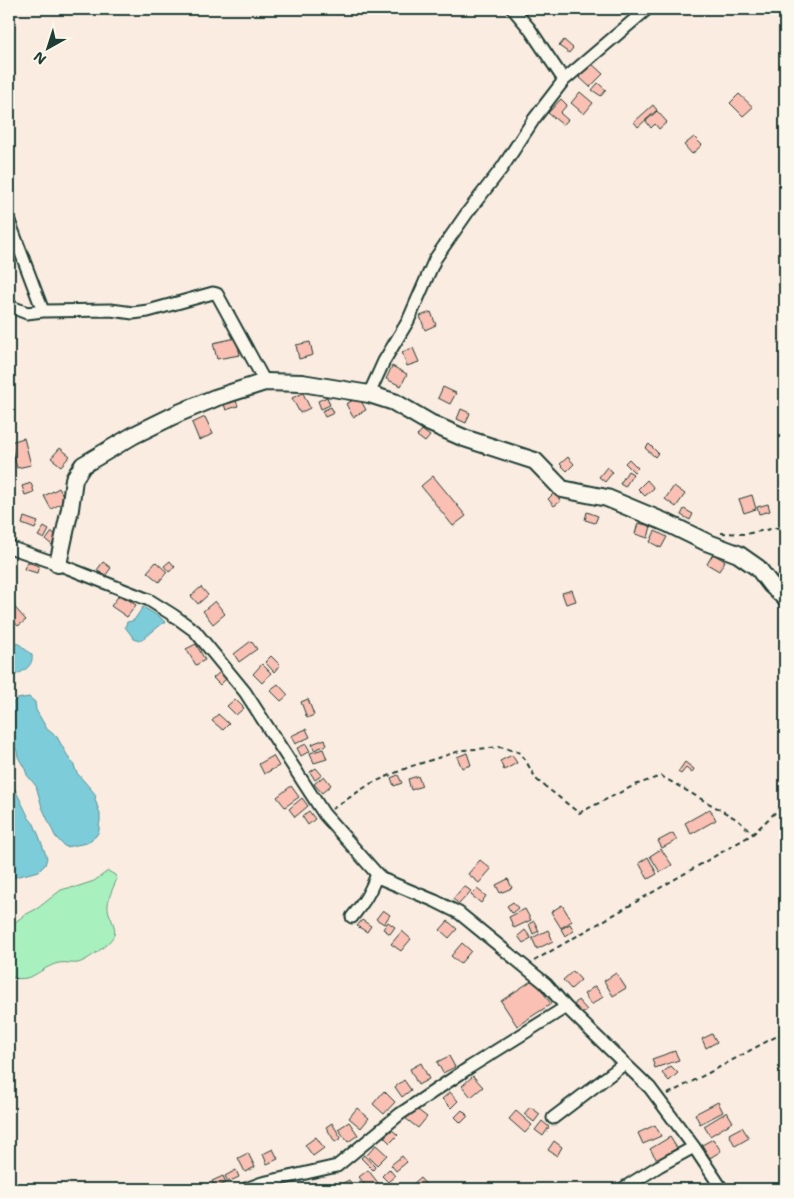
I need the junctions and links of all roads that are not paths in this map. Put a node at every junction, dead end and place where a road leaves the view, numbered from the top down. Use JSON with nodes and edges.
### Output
{"nodes":[{"id":1,"x":513,"y":9,"type":"edge"},
{"id":2,"x":648,"y":9,"type":"edge"},
{"id":3,"x":564,"y":80,"type":"junction"},
{"id":4,"x":9,"y":221,"type":"edge"},
{"id":5,"x":9,"y":306,"type":"edge"},
{"id":6,"x":43,"y":311,"type":"junction"},
{"id":7,"x":265,"y":382,"type":"junction"},
{"id":8,"x":370,"y":394,"type":"junction"},
{"id":9,"x":9,"y":547,"type":"edge"},
{"id":10,"x":58,"y":564,"type":"junction"},
{"id":11,"x":785,"y":598,"type":"edge"},
{"id":12,"x":377,"y":874,"type":"junction"},
{"id":13,"x":352,"y":917,"type":"dead end"},
{"id":14,"x":566,"y":1007,"type":"junction"},
{"id":15,"x":624,"y":1064,"type":"junction"},
{"id":16,"x":553,"y":1118,"type":"dead end"},
{"id":17,"x":694,"y":1147,"type":"junction"},
{"id":18,"x":246,"y":1189,"type":"edge"},
{"id":19,"x":622,"y":1189,"type":"edge"},
{"id":20,"x":722,"y":1189,"type":"edge"}],
"edges":[{"from":1,"to":3,"type":"street"},
{"from":2,"to":3,"type":"street"},
{"from":3,"to":8,"type":"street"},
{"from":4,"to":6,"type":"street"},
{"from":5,"to":6,"type":"street"},
{"from":6,"to":7,"type":"street"},
{"from":7,"to":8,"type":"street"},
{"from":7,"to":10,"type":"street"},
{"from":8,"to":11,"type":"street"},
{"from":9,"to":10,"type":"street"},
{"from":10,"to":12,"type":"street"},
{"from":12,"to":13,"type":"street"},
{"from":12,"to":14,"type":"street"},
{"from":14,"to":15,"type":"street"},
{"from":14,"to":18,"type":"street"},
{"from":15,"to":16,"type":"street"},
{"from":15,"to":17,"type":"street"},
{"from":17,"to":19,"type":"street"},
{"from":17,"to":20,"type":"street"}]}
